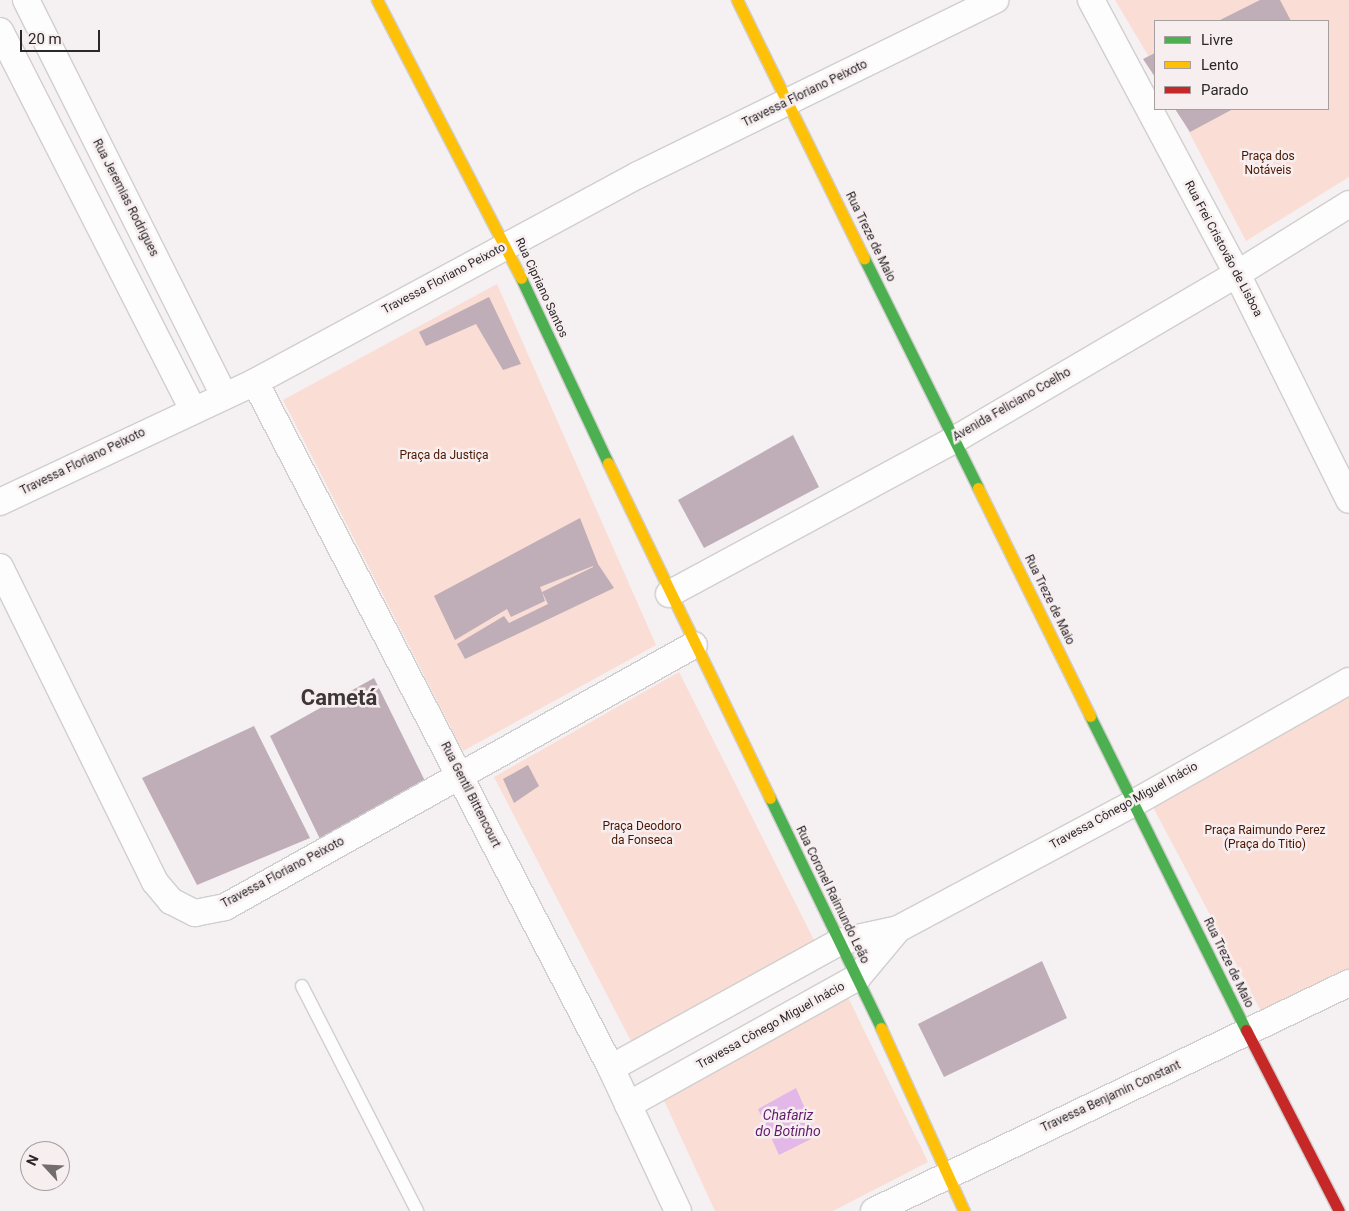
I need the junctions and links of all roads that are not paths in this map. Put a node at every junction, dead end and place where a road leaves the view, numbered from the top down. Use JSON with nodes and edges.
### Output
{"nodes":[{"id":1,"x":26,"y":0,"type":"edge"},
{"id":2,"x":377,"y":0,"type":"edge"},
{"id":3,"x":737,"y":0,"type":"edge"},
{"id":4,"x":995,"y":0,"type":"edge"},
{"id":5,"x":1091,"y":0,"type":"edge"},
{"id":6,"x":0,"y":31,"type":"edge"},
{"id":7,"x":789,"y":102,"type":"junction"},
{"id":8,"x":1349,"y":204,"type":"edge"},
{"id":9,"x":506,"y":246,"type":"junction"},
{"id":10,"x":1237,"y":274,"type":"junction"},
{"id":11,"x":255,"y":382,"type":"junction"},
{"id":12,"x":224,"y":396,"type":"junction"},
{"id":13,"x":193,"y":410,"type":"junction"},
{"id":14,"x":954,"y":440,"type":"junction"},
{"id":15,"x":1349,"y":500,"type":"edge"},
{"id":16,"x":0,"y":502,"type":"edge"},
{"id":17,"x":0,"y":567,"type":"edge"},
{"id":18,"x":669,"y":594,"type":"junction"},
{"id":19,"x":694,"y":645,"type":"junction"},
{"id":20,"x":1349,"y":680,"type":"edge"},
{"id":21,"x":460,"y":776,"type":"junction"},
{"id":22,"x":1134,"y":802,"type":"junction"},
{"id":23,"x":898,"y":929,"type":"junction"},
{"id":24,"x":839,"y":942,"type":"junction"},
{"id":25,"x":858,"y":978,"type":"junction"},
{"id":26,"x":1349,"y":983,"type":"edge"},
{"id":27,"x":302,"y":986,"type":"dead end"},
{"id":28,"x":1247,"y":1033,"type":"junction"},
{"id":29,"x":611,"y":1068,"type":"junction"},
{"id":30,"x":628,"y":1105,"type":"junction"},
{"id":31,"x":947,"y":1176,"type":"junction"},
{"id":32,"x":417,"y":1211,"type":"edge"},
{"id":33,"x":678,"y":1211,"type":"edge"},
{"id":34,"x":874,"y":1211,"type":"edge"},
{"id":35,"x":964,"y":1211,"type":"edge"},
{"id":36,"x":1339,"y":1211,"type":"edge"}],
"edges":[{"from":1,"to":12,"type":"street","name":"Rua Jeremias Rodrigues"},
{"from":2,"to":9,"type":"main road","name":"Rua Cipriano Santos"},
{"from":3,"to":7,"type":"main road","name":"Rua Treze de Maio"},
{"from":4,"to":7,"type":"street","name":"Travessa Floriano Peixoto"},
{"from":5,"to":10,"type":"street","name":"Rua Frei Cristovão de Lisboa"},
{"from":6,"to":13,"type":"street"},
{"from":7,"to":9,"type":"street","name":"Travessa Floriano Peixoto"},
{"from":7,"to":14,"type":"main road","name":"Rua Treze de Maio"},
{"from":8,"to":10,"type":"street","name":"Avenida Feliciano Coelho"},
{"from":9,"to":11,"type":"street","name":"Travessa Floriano Peixoto"},
{"from":9,"to":18,"type":"main road","name":"Rua Cipriano Santos"},
{"from":10,"to":14,"type":"street","name":"Avenida Feliciano Coelho"},
{"from":10,"to":15,"type":"street","name":"Rua Frei Cristovão de Lisboa"},
{"from":11,"to":12,"type":"street","name":"Travessa Floriano Peixoto"},
{"from":11,"to":21,"type":"street","name":"Rua Gentil Bittencourt"},
{"from":12,"to":13,"type":"street","name":"Travessa Floriano Peixoto"},
{"from":13,"to":16,"type":"street","name":"Travessa Floriano Peixoto"},
{"from":14,"to":18,"type":"street","name":"Avenida Feliciano Coelho"},
{"from":14,"to":22,"type":"main road","name":"Rua Treze de Maio"},
{"from":17,"to":21,"type":"street","name":"Travessa Floriano Peixoto"},
{"from":18,"to":19,"type":"main road","name":"Rua Coronel Raimundo Leão"},
{"from":19,"to":21,"type":"street","name":"Travessa Floriano Peixoto"},
{"from":19,"to":24,"type":"main road","name":"Rua Coronel Raimundo Leão"},
{"from":20,"to":22,"type":"street","name":"Travessa Cônego Miguel Inácio"},
{"from":21,"to":29,"type":"street","name":"Rua Gentil Bittencourt"},
{"from":22,"to":23,"type":"street","name":"Travessa Cônego Miguel Inácio"},
{"from":22,"to":28,"type":"main road","name":"Rua Treze de Maio"},
{"from":23,"to":24,"type":"street","name":"Travessa Cônego Miguel Inácio"},
{"from":23,"to":25,"type":"street","name":"Travessa Cônego Miguel Inácio"},
{"from":24,"to":25,"type":"main road","name":"Rua Coronel Raimundo Leão"},
{"from":24,"to":29,"type":"street","name":"Travessa Cônego Miguel Inácio"},
{"from":25,"to":30,"type":"street","name":"Travessa Cônego Miguel Inácio"},
{"from":25,"to":31,"type":"main road","name":"Rua Coronel Raimundo Leão"},
{"from":26,"to":28,"type":"street","name":"Travessa Benjamin Constant"},
{"from":27,"to":32,"type":"lane"},
{"from":28,"to":31,"type":"street","name":"Travessa Benjamin Constant"},
{"from":28,"to":36,"type":"main road","name":"Rua Treze de Maio"},
{"from":29,"to":30,"type":"street","name":"Rua Gentil Bittencourt"},
{"from":30,"to":33,"type":"street","name":"Rua Gentil Bittencourt"},
{"from":31,"to":34,"type":"street","name":"Travessa Benjamin Constant"},
{"from":31,"to":35,"type":"main road","name":"Rua Coronel Raimundo Leão"}]}
